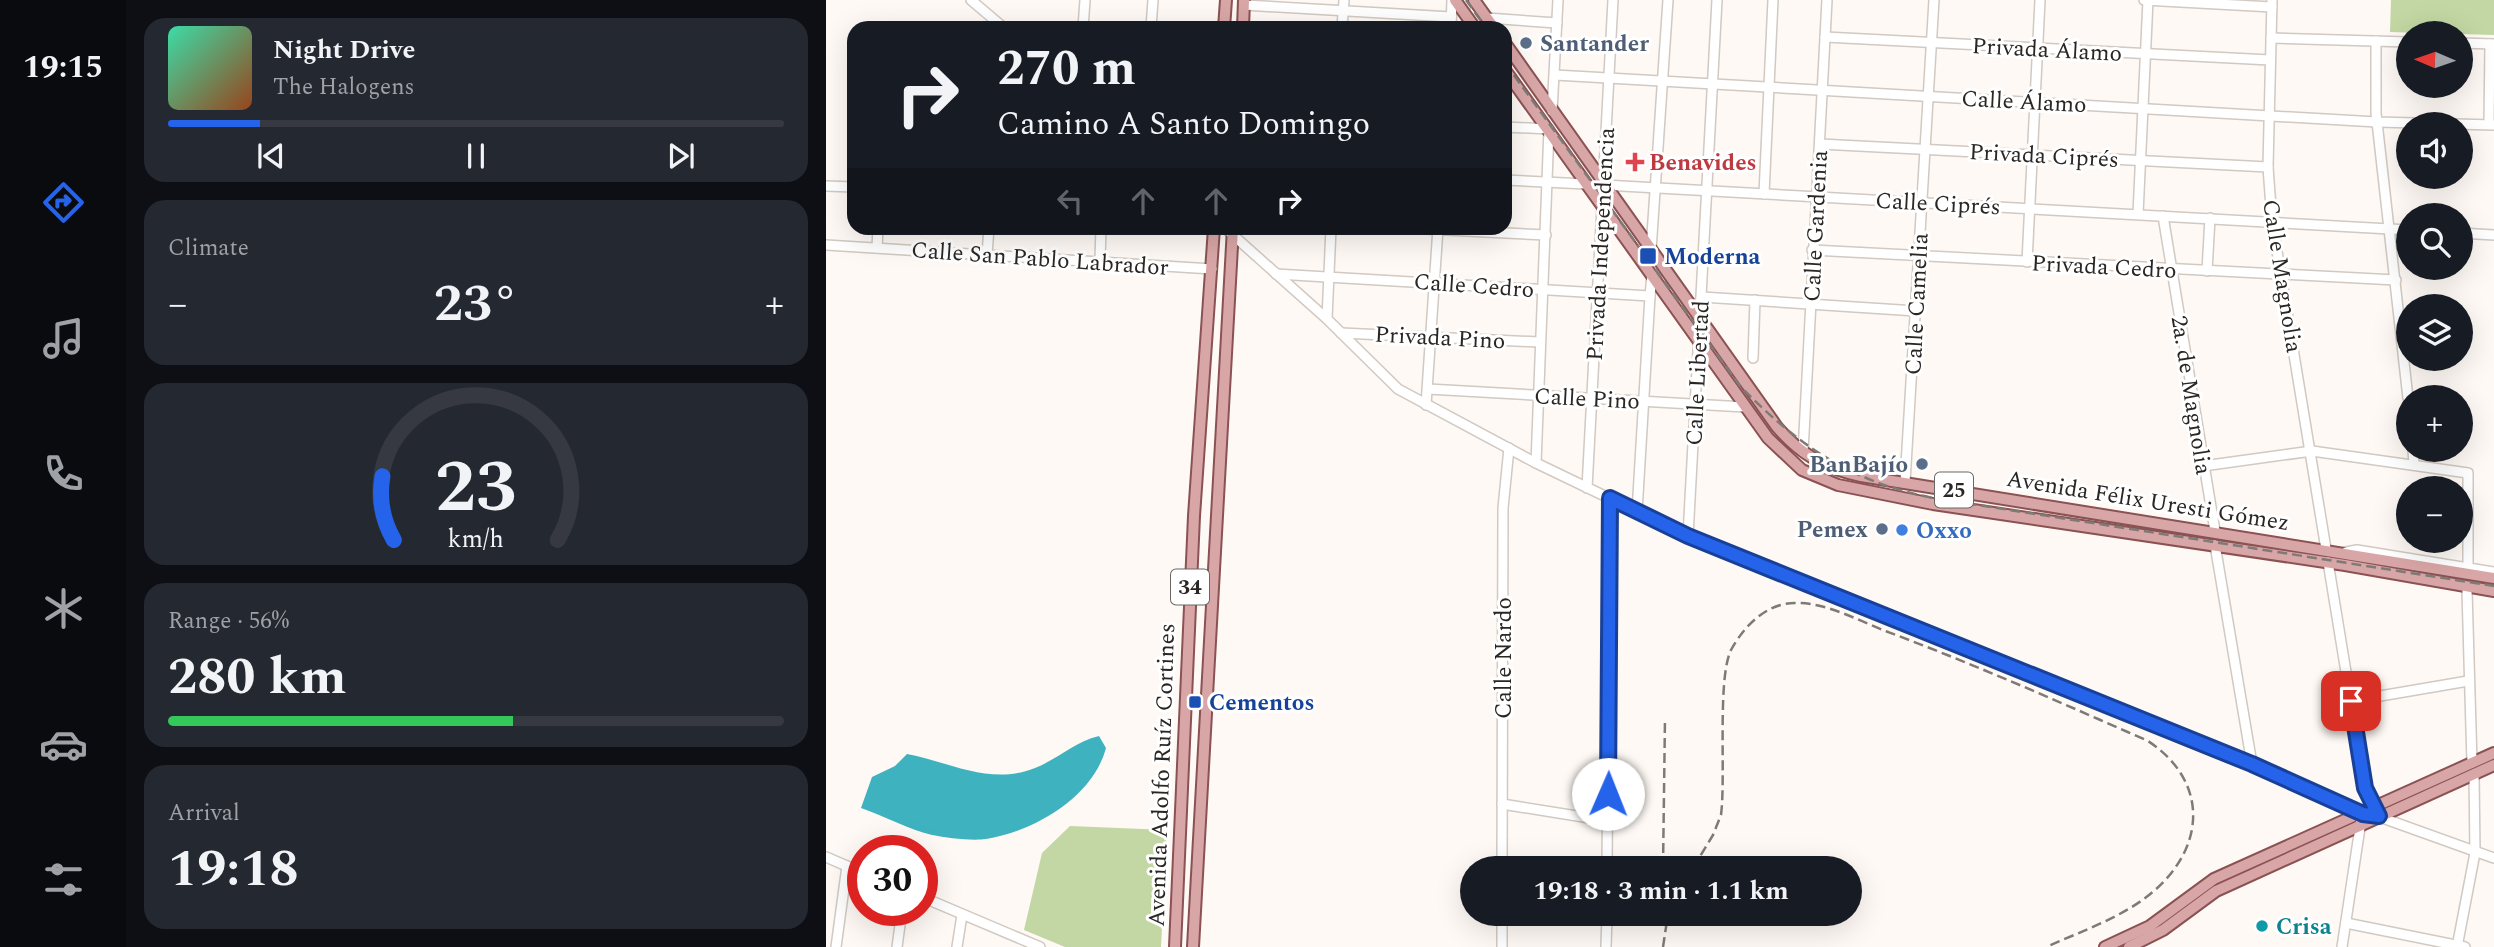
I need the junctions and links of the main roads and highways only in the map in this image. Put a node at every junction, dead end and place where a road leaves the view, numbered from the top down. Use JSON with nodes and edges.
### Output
{"nodes":[{"id":1,"x":1226,"y":0,"type":"edge"},
{"id":2,"x":1454,"y":0,"type":"edge"},
{"id":3,"x":1474,"y":0,"type":"edge"},
{"id":4,"x":1244,"y":2,"type":"edge"},
{"id":5,"x":1224,"y":21,"type":"edge"},
{"id":6,"x":1243,"y":21,"type":"edge"},
{"id":7,"x":1470,"y":21,"type":"edge"},
{"id":8,"x":1489,"y":21,"type":"edge"},
{"id":9,"x":1512,"y":53,"type":"edge"},
{"id":10,"x":1512,"y":80,"type":"edge"},
{"id":11,"x":1214,"y":235,"type":"edge"},
{"id":12,"x":1233,"y":235,"type":"edge"},
{"id":13,"x":2494,"y":578,"type":"edge"},
{"id":14,"x":2494,"y":593,"type":"edge"},
{"id":15,"x":2494,"y":753,"type":"edge"},
{"id":16,"x":2494,"y":765,"type":"edge"},
{"id":17,"x":2473,"y":769,"type":"junction"},
{"id":18,"x":2369,"y":816,"type":"junction"},
{"id":19,"x":1175,"y":947,"type":"edge"},
{"id":20,"x":1194,"y":947,"type":"edge"},
{"id":21,"x":2105,"y":947,"type":"edge"},
{"id":22,"x":2129,"y":947,"type":"edge"}],
"edges":[{"from":1,"to":5,"type":"main road"},
{"from":2,"to":7,"type":"main road"},
{"from":3,"to":8,"type":"main road"},
{"from":4,"to":6,"type":"main road"},
{"from":9,"to":13,"type":"main road","name":"Avenida Félix Uresti Gómez","number":"25"},
{"from":10,"to":14,"type":"main road","name":"Avenida Félix Uresti Gómez","number":"25"},
{"from":11,"to":19,"type":"main road","name":"Avenida Adolfo Ruíz Cortines","number":"34"},
{"from":12,"to":20,"type":"main road","name":"Avenida Adolfo Ruíz Cortines","number":"34"},
{"from":15,"to":17,"type":"main road"},
{"from":16,"to":17,"type":"main road"},
{"from":17,"to":18,"type":"main road"},
{"from":18,"to":21,"type":"main road"},
{"from":18,"to":22,"type":"main road"}]}
